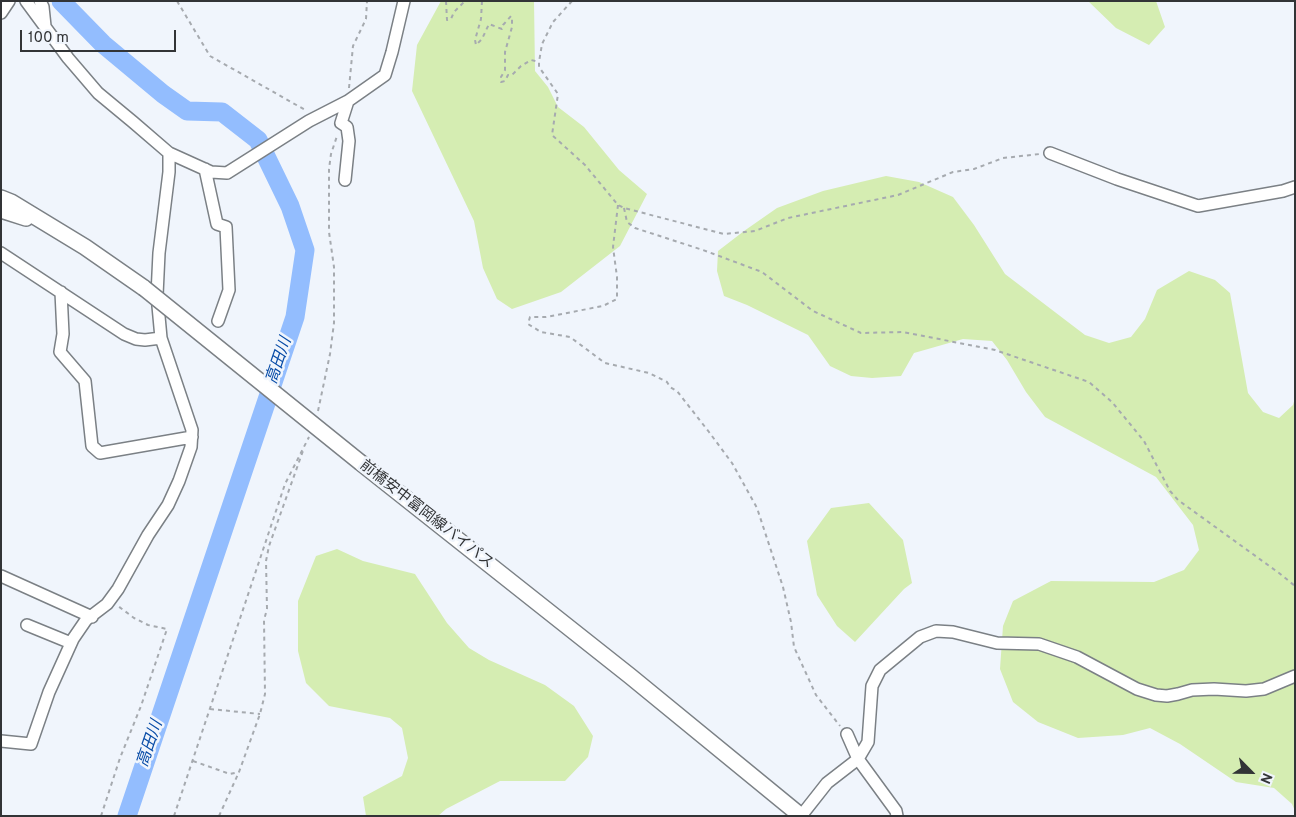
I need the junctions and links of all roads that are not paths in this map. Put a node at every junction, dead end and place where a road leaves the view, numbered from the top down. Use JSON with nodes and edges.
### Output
{"nodes":[{"id":1,"x":9,"y":1,"type":"edge"},
{"id":2,"x":26,"y":1,"type":"edge"},
{"id":3,"x":40,"y":1,"type":"edge"},
{"id":4,"x":404,"y":1,"type":"edge"},
{"id":5,"x":1,"y":13,"type":"edge"},
{"id":6,"x":45,"y":27,"type":"junction"},
{"id":7,"x":348,"y":101,"type":"junction"},
{"id":8,"x":169,"y":153,"type":"junction"},
{"id":9,"x":1050,"y":153,"type":"road end"},
{"id":10,"x":205,"y":170,"type":"junction"},
{"id":11,"x":345,"y":180,"type":"dead end"},
{"id":12,"x":1295,"y":187,"type":"edge"},
{"id":13,"x":1,"y":198,"type":"edge"},
{"id":14,"x":1,"y":210,"type":"edge"},
{"id":15,"x":45,"y":224,"type":"junction"},
{"id":16,"x":1,"y":253,"type":"edge"},
{"id":17,"x":61,"y":292,"type":"junction"},
{"id":18,"x":218,"y":321,"type":"dead end"},
{"id":19,"x":160,"y":338,"type":"junction"},
{"id":20,"x":192,"y":437,"type":"junction"},
{"id":21,"x":1,"y":576,"type":"edge"},
{"id":22,"x":92,"y":617,"type":"junction"},
{"id":23,"x":27,"y":625,"type":"dead end"},
{"id":24,"x":72,"y":643,"type":"junction"},
{"id":25,"x":1295,"y":676,"type":"edge"},
{"id":26,"x":847,"y":734,"type":"road end"},
{"id":27,"x":1,"y":741,"type":"edge"},
{"id":28,"x":858,"y":759,"type":"junction"},
{"id":29,"x":801,"y":816,"type":"edge"},
{"id":30,"x":897,"y":816,"type":"edge"}],
"edges":[{"from":1,"to":5,"type":"street"},
{"from":2,"to":6,"type":"street"},
{"from":3,"to":6,"type":"street"},
{"from":4,"to":7,"type":"street"},
{"from":6,"to":8,"type":"street"},
{"from":7,"to":10,"type":"street"},
{"from":7,"to":11,"type":"street"},
{"from":8,"to":10,"type":"street"},
{"from":8,"to":19,"type":"street"},
{"from":9,"to":12,"type":"street"},
{"from":10,"to":18,"type":"street"},
{"from":13,"to":15,"type":"main road","name":"前橋安中富岡線バイパス"},
{"from":14,"to":15,"type":"main road","name":"前橋安中富岡線バイパス"},
{"from":15,"to":29,"type":"main road","name":"前橋安中富岡線バイパス","bridge":true},
{"from":16,"to":17,"type":"street"},
{"from":17,"to":19,"type":"street"},
{"from":17,"to":20,"type":"street"},
{"from":19,"to":20,"type":"street"},
{"from":20,"to":22,"type":"street"},
{"from":21,"to":22,"type":"street"},
{"from":22,"to":24,"type":"street"},
{"from":23,"to":24,"type":"street"},
{"from":24,"to":27,"type":"street"},
{"from":25,"to":28,"type":"street"},
{"from":26,"to":28,"type":"street"},
{"from":28,"to":29,"type":"street"},
{"from":28,"to":30,"type":"street"}]}
